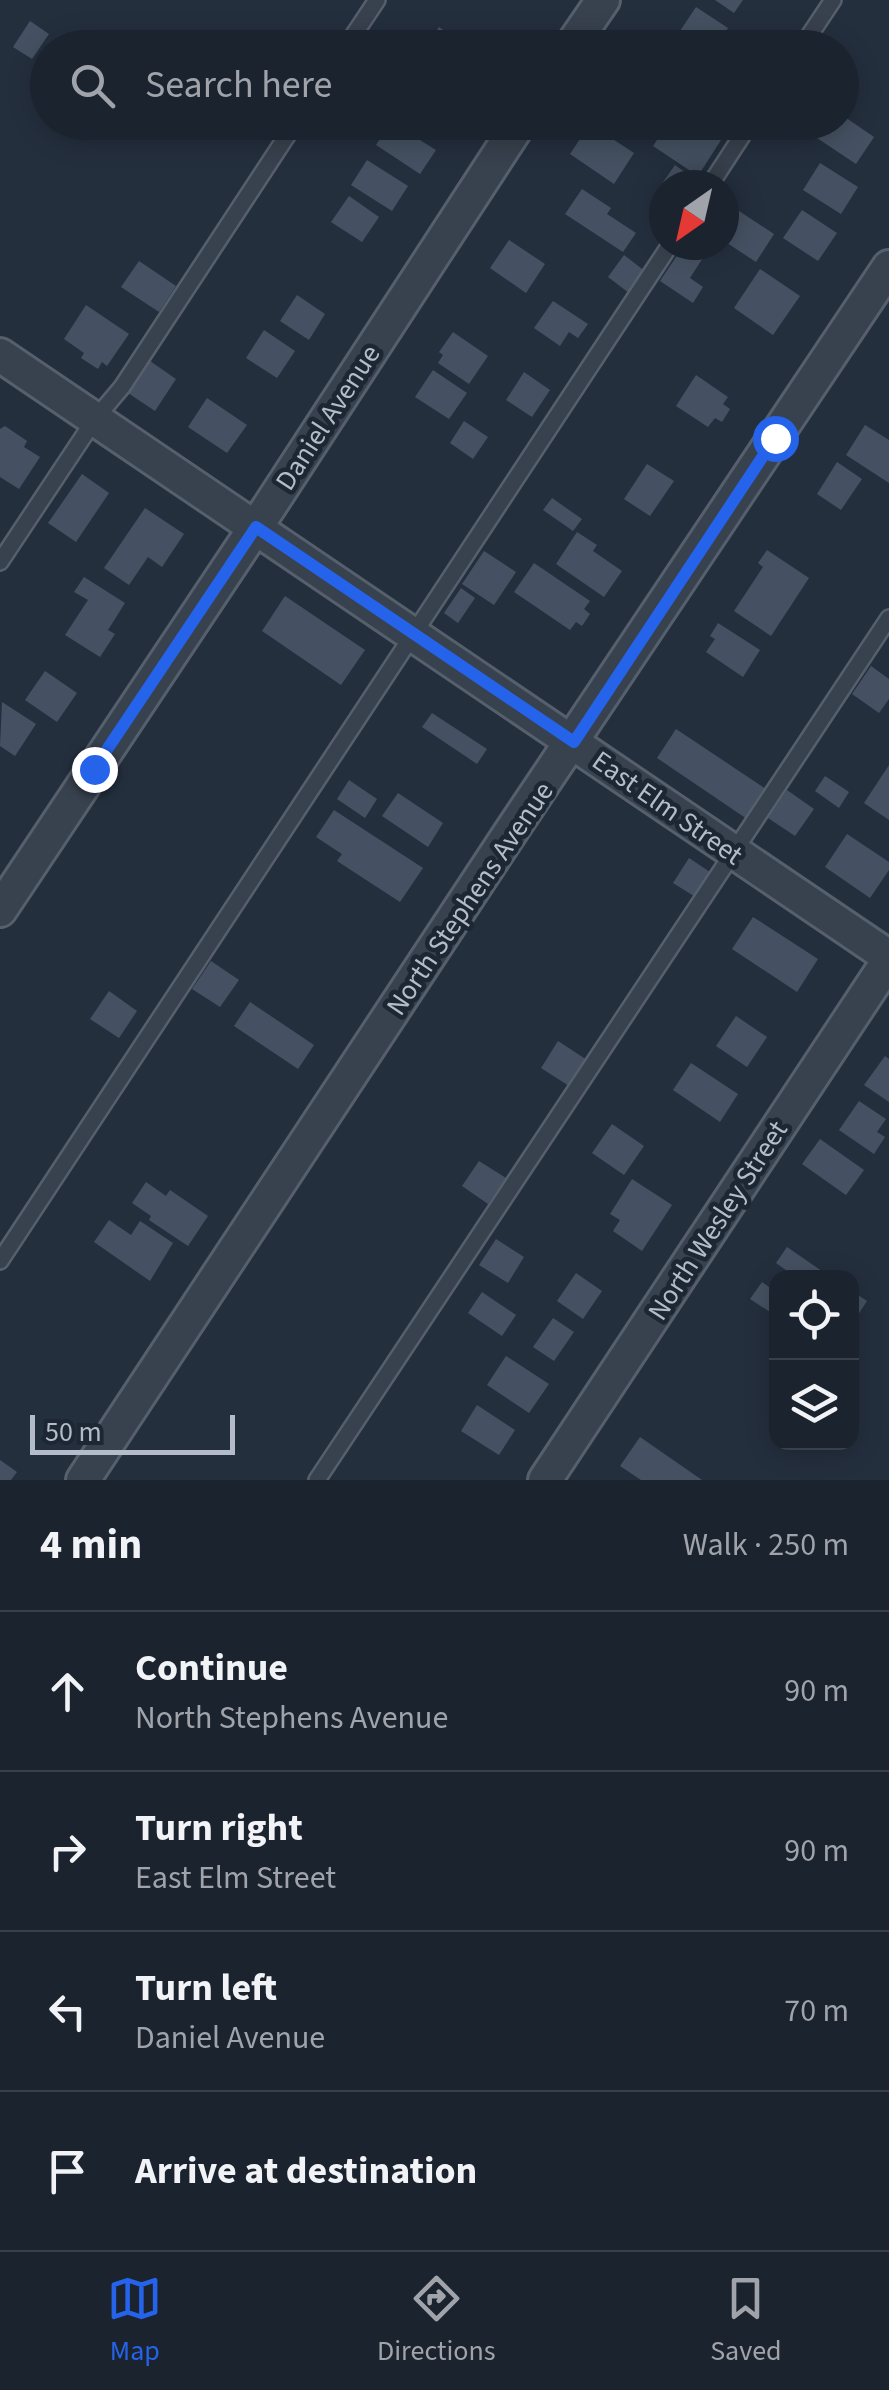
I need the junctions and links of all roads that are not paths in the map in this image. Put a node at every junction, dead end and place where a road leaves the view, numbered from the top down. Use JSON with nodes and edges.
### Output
{"nodes":[{"id":1,"x":376,"y":0,"type":"edge"},
{"id":2,"x":602,"y":0,"type":"edge"},
{"id":3,"x":832,"y":0,"type":"edge"},
{"id":4,"x":357,"y":30,"type":"edge"},
{"id":5,"x":582,"y":30,"type":"edge"},
{"id":6,"x":813,"y":30,"type":"edge"},
{"id":7,"x":284,"y":140,"type":"edge"},
{"id":8,"x":508,"y":140,"type":"edge"},
{"id":9,"x":740,"y":140,"type":"edge"},
{"id":10,"x":720,"y":170,"type":"edge"},
{"id":11,"x":660,"y":260,"type":"edge"},
{"id":12,"x":889,"y":267,"type":"edge"},
{"id":13,"x":0,"y":355,"type":"edge"},
{"id":14,"x":95,"y":419,"type":"junction"},
{"id":15,"x":256,"y":527,"type":"junction"},
{"id":16,"x":0,"y":562,"type":"edge"},
{"id":17,"x":889,"y":618,"type":"edge"},
{"id":18,"x":414,"y":633,"type":"junction"},
{"id":19,"x":574,"y":742,"type":"junction"},
{"id":20,"x":734,"y":852,"type":"junction"},
{"id":21,"x":0,"y":910,"type":"edge"},
{"id":22,"x":889,"y":958,"type":"edge"},
{"id":23,"x":0,"y":1260,"type":"edge"},
{"id":24,"x":83,"y":1480,"type":"edge"},
{"id":25,"x":317,"y":1480,"type":"edge"},
{"id":26,"x":545,"y":1480,"type":"edge"}],
"edges":[{"from":1,"to":4,"type":"lane"},
{"from":2,"to":5,"type":"street"},
{"from":3,"to":6,"type":"lane"},
{"from":7,"to":14,"type":"lane"},
{"from":8,"to":15,"type":"street","name":"Daniel Avenue"},
{"from":9,"to":10,"type":"lane"},
{"from":11,"to":18,"type":"lane"},
{"from":12,"to":19,"type":"street","name":"North Stephens Avenue"},
{"from":13,"to":14,"type":"street","name":"East Elm Street"},
{"from":14,"to":15,"type":"street","name":"East Elm Street"},
{"from":14,"to":16,"type":"lane"},
{"from":15,"to":18,"type":"street","name":"East Elm Street"},
{"from":15,"to":21,"type":"street","name":"Daniel Avenue"},
{"from":17,"to":20,"type":"lane"},
{"from":18,"to":19,"type":"street","name":"East Elm Street"},
{"from":18,"to":23,"type":"lane"},
{"from":19,"to":20,"type":"street","name":"East Elm Street"},
{"from":19,"to":24,"type":"street","name":"North Stephens Avenue"},
{"from":20,"to":22,"type":"street","name":"East Elm Street"},
{"from":20,"to":25,"type":"lane"},
{"from":22,"to":26,"type":"street","name":"North Wesley Street"}]}
